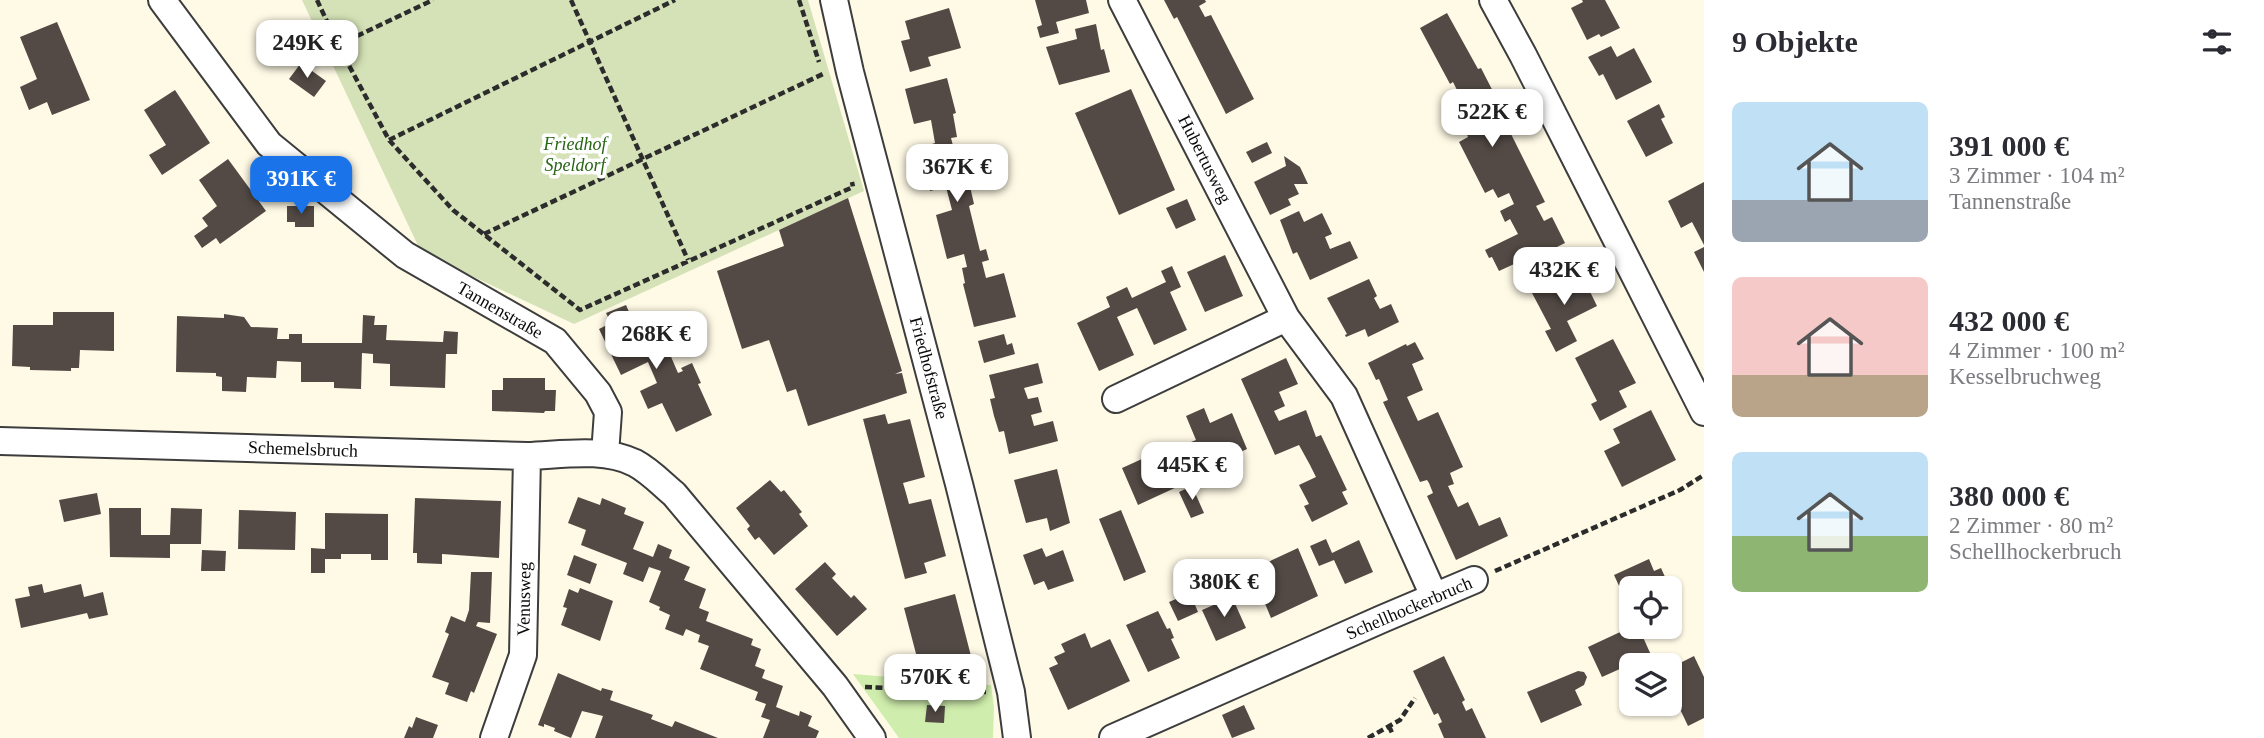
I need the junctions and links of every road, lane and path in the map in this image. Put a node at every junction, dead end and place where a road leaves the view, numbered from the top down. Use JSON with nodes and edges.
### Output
{"nodes":[{"id":1,"x":162,"y":0,"type":"edge"},
{"id":2,"x":317,"y":0,"type":"edge"},
{"id":3,"x":433,"y":0,"type":"edge"},
{"id":4,"x":571,"y":0,"type":"edge"},
{"id":5,"x":675,"y":0,"type":"edge"},
{"id":6,"x":834,"y":0,"type":"edge"},
{"id":7,"x":1122,"y":0,"type":"edge"},
{"id":8,"x":1493,"y":0,"type":"edge"},
{"id":9,"x":591,"y":42,"type":"junction"},
{"id":10,"x":338,"y":45,"type":"junction"},
{"id":11,"x":823,"y":74,"type":"dead end"},
{"id":12,"x":389,"y":140,"type":"junction"},
{"id":13,"x":643,"y":158,"type":"junction"},
{"id":14,"x":853,"y":187,"type":"dead end"},
{"id":15,"x":484,"y":234,"type":"junction"},
{"id":16,"x":688,"y":260,"type":"junction"},
{"id":17,"x":1286,"y":318,"type":"junction"},
{"id":18,"x":1115,"y":399,"type":"dead end"},
{"id":19,"x":1704,"y":412,"type":"edge"},
{"id":20,"x":0,"y":441,"type":"edge"},
{"id":21,"x":605,"y":454,"type":"junction"},
{"id":22,"x":527,"y":456,"type":"junction"},
{"id":23,"x":1704,"y":475,"type":"edge"},
{"id":24,"x":1474,"y":580,"type":"joint"},
{"id":25,"x":1434,"y":596,"type":"junction"},
{"id":26,"x":835,"y":686,"type":"junction"},
{"id":27,"x":1012,"y":692,"type":"junction"},
{"id":28,"x":1415,"y":698,"type":"dead end"},
{"id":29,"x":1389,"y":726,"type":"junction"},
{"id":30,"x":1392,"y":733,"type":"dead end"},
{"id":31,"x":504,"y":735,"type":"edge"},
{"id":32,"x":872,"y":738,"type":"edge"},
{"id":33,"x":1017,"y":738,"type":"edge"},
{"id":34,"x":1114,"y":738,"type":"edge"},
{"id":35,"x":1368,"y":738,"type":"edge"}],
"edges":[{"from":1,"to":21,"type":"street","name":"Tannenstraße"},
{"from":2,"to":10,"type":"path"},
{"from":3,"to":10,"type":"path"},
{"from":4,"to":9,"type":"path"},
{"from":5,"to":9,"type":"path"},
{"from":6,"to":27,"type":"street","name":"Friedhofstraße"},
{"from":7,"to":17,"type":"street","name":"Hubertusweg"},
{"from":8,"to":19,"type":"street"},
{"from":9,"to":12,"type":"path"},
{"from":9,"to":13,"type":"path"},
{"from":10,"to":12,"type":"path"},
{"from":11,"to":13,"type":"path"},
{"from":12,"to":15,"type":"path"},
{"from":13,"to":15,"type":"path"},
{"from":13,"to":16,"type":"path"},
{"from":14,"to":16,"type":"path"},
{"from":15,"to":16,"type":"path"},
{"from":17,"to":18,"type":"street"},
{"from":17,"to":25,"type":"street","name":"Hubertusweg"},
{"from":20,"to":22,"type":"street","name":"Schemelsbruch"},
{"from":21,"to":22,"type":"street","name":"Schemelsbruch"},
{"from":21,"to":26,"type":"street"},
{"from":22,"to":31,"type":"street","name":"Venusweg"},
{"from":23,"to":24,"type":"path","name":"Schellhockerbruch"},
{"from":24,"to":25,"type":"street","name":"Schellhockerbruch"},
{"from":25,"to":34,"type":"street","name":"Schellhockerbruch"},
{"from":26,"to":27,"type":"path"},
{"from":26,"to":32,"type":"street"},
{"from":27,"to":33,"type":"street","name":"Friedhofstraße"},
{"from":28,"to":29,"type":"path"},
{"from":29,"to":30,"type":"path"},
{"from":29,"to":35,"type":"path"}]}
